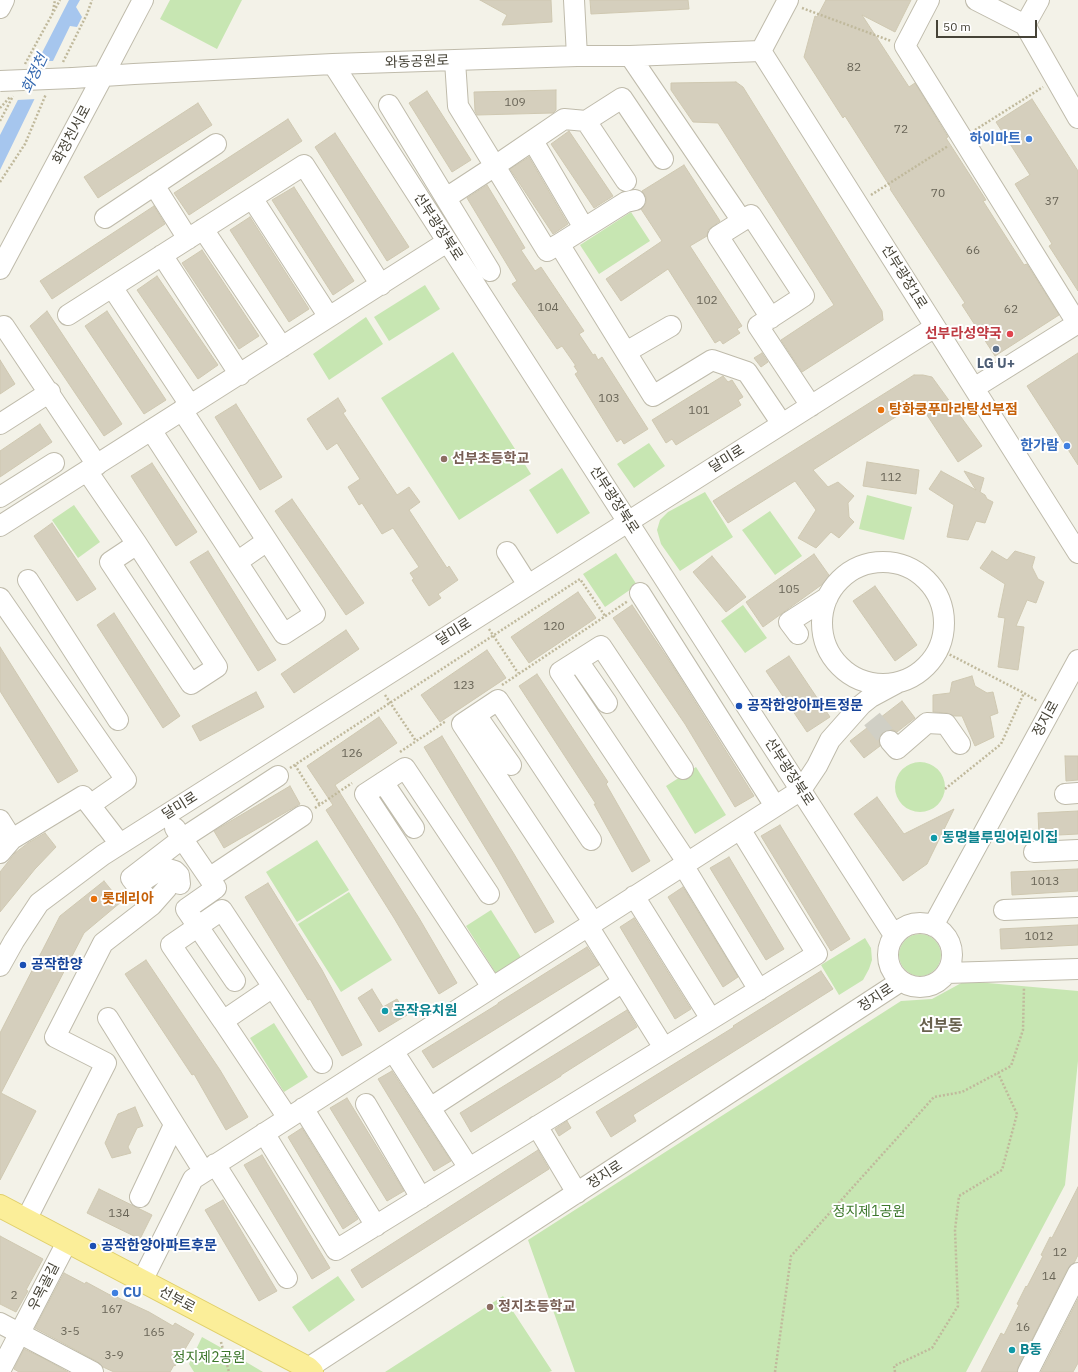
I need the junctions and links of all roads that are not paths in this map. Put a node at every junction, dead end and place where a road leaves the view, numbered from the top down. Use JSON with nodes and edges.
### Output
{"nodes":[{"id":1,"x":4,"y":0,"type":"edge"},
{"id":2,"x":143,"y":0,"type":"edge"},
{"id":3,"x":574,"y":0,"type":"edge"},
{"id":4,"x":929,"y":0,"type":"edge"},
{"id":5,"x":976,"y":0,"type":"edge"},
{"id":6,"x":1039,"y":0,"type":"edge"},
{"id":7,"x":787,"y":1,"type":"edge"},
{"id":8,"x":0,"y":8,"type":"edge"},
{"id":9,"x":1026,"y":25,"type":"junction"},
{"id":10,"x":761,"y":51,"type":"junction"},
{"id":11,"x":577,"y":56,"type":"junction"},
{"id":12,"x":630,"y":56,"type":"junction"},
{"id":13,"x":455,"y":61,"type":"junction"},
{"id":14,"x":333,"y":64,"type":"junction"},
{"id":15,"x":104,"y":76,"type":"junction"},
{"id":16,"x":7,"y":87,"type":"edge"},
{"id":17,"x":389,"y":105,"type":"dead end"},
{"id":18,"x":1078,"y":118,"type":"edge"},
{"id":19,"x":586,"y":121,"type":"junction"},
{"id":20,"x":533,"y":141,"type":"junction"},
{"id":21,"x":216,"y":144,"type":"dead end"},
{"id":22,"x":663,"y":159,"type":"dead end"},
{"id":23,"x":495,"y":166,"type":"junction"},
{"id":24,"x":626,"y":181,"type":"dead end"},
{"id":25,"x":154,"y":185,"type":"junction"},
{"id":26,"x":252,"y":198,"type":"junction"},
{"id":27,"x":446,"y":198,"type":"junction"},
{"id":28,"x":635,"y":200,"type":"dead end"},
{"id":29,"x":105,"y":218,"type":"dead end"},
{"id":30,"x":742,"y":221,"type":"junction"},
{"id":31,"x":584,"y":228,"type":"junction"},
{"id":32,"x":196,"y":234,"type":"junction"},
{"id":33,"x":447,"y":242,"type":"junction"},
{"id":34,"x":559,"y":244,"type":"junction"},
{"id":35,"x":162,"y":255,"type":"junction"},
{"id":36,"x":0,"y":269,"type":"edge"},
{"id":37,"x":490,"y":271,"type":"dead end"},
{"id":38,"x":381,"y":285,"type":"junction"},
{"id":39,"x":112,"y":287,"type":"junction"},
{"id":40,"x":68,"y":315,"type":"dead end"},
{"id":41,"x":329,"y":317,"type":"junction"},
{"id":42,"x":771,"y":318,"type":"junction"},
{"id":43,"x":1078,"y":323,"type":"edge"},
{"id":44,"x":4,"y":326,"type":"dead end"},
{"id":45,"x":671,"y":326,"type":"dead end"},
{"id":46,"x":935,"y":327,"type":"junction"},
{"id":47,"x":282,"y":347,"type":"junction"},
{"id":48,"x":626,"y":352,"type":"junction"},
{"id":49,"x":240,"y":375,"type":"junction"},
{"id":50,"x":974,"y":388,"type":"junction"},
{"id":51,"x":50,"y":392,"type":"junction"},
{"id":52,"x":811,"y":406,"type":"junction"},
{"id":53,"x":186,"y":408,"type":"junction"},
{"id":54,"x":0,"y":424,"type":"edge"},
{"id":55,"x":782,"y":424,"type":"junction"},
{"id":56,"x":151,"y":430,"type":"junction"},
{"id":57,"x":54,"y":463,"type":"dead end"},
{"id":58,"x":92,"y":468,"type":"junction"},
{"id":59,"x":8,"y":492,"type":"edge"},
{"id":60,"x":28,"y":508,"type":"junction"},
{"id":61,"x":628,"y":522,"type":"junction"},
{"id":62,"x":0,"y":526,"type":"edge"},
{"id":63,"x":1073,"y":539,"type":"edge"},
{"id":64,"x":268,"y":540,"type":"junction"},
{"id":65,"x":137,"y":544,"type":"junction"},
{"id":66,"x":507,"y":552,"type":"dead end"},
{"id":67,"x":1078,"y":553,"type":"edge"},
{"id":68,"x":237,"y":562,"type":"junction"},
{"id":69,"x":28,"y":580,"type":"dead end"},
{"id":70,"x":528,"y":585,"type":"junction"},
{"id":71,"x":640,"y":593,"type":"road end"},
{"id":72,"x":828,"y":597,"type":"junction"},
{"id":73,"x":0,"y":598,"type":"edge"},
{"id":74,"x":176,"y":605,"type":"junction"},
{"id":75,"x":50,"y":614,"type":"junction"},
{"id":76,"x":150,"y":623,"type":"junction"},
{"id":77,"x":24,"y":633,"type":"junction"},
{"id":78,"x":798,"y":634,"type":"dead end"},
{"id":79,"x":1078,"y":660,"type":"edge"},
{"id":80,"x":578,"y":661,"type":"junction"},
{"id":81,"x":837,"y":663,"type":"junction"},
{"id":82,"x":85,"y":668,"type":"junction"},
{"id":83,"x":897,"y":683,"type":"junction"},
{"id":84,"x":60,"y":685,"type":"junction"},
{"id":85,"x":607,"y":703,"type":"dead end"},
{"id":86,"x":868,"y":707,"type":"junction"},
{"id":87,"x":476,"y":715,"type":"junction"},
{"id":88,"x":118,"y":720,"type":"dead end"},
{"id":89,"x":890,"y":741,"type":"tunnel mouth"},
{"id":90,"x":960,"y":744,"type":"dead end"},
{"id":91,"x":511,"y":765,"type":"dead end"},
{"id":92,"x":683,"y":769,"type":"dead end"},
{"id":93,"x":278,"y":776,"type":"road end"},
{"id":94,"x":383,"y":782,"type":"junction"},
{"id":95,"x":801,"y":790,"type":"junction"},
{"id":96,"x":90,"y":805,"type":"junction"},
{"id":97,"x":775,"y":806,"type":"junction"},
{"id":98,"x":166,"y":814,"type":"junction"},
{"id":99,"x":302,"y":816,"type":"dead end"},
{"id":100,"x":0,"y":820,"type":"edge"},
{"id":101,"x":414,"y":828,"type":"dead end"},
{"id":102,"x":740,"y":829,"type":"junction"},
{"id":103,"x":183,"y":838,"type":"junction"},
{"id":104,"x":591,"y":840,"type":"dead end"},
{"id":105,"x":120,"y":844,"type":"junction"},
{"id":106,"x":6,"y":846,"type":"edge"},
{"id":107,"x":1078,"y":850,"type":"edge"},
{"id":108,"x":1034,"y":852,"type":"dead end"},
{"id":109,"x":685,"y":864,"type":"junction"},
{"id":110,"x":209,"y":878,"type":"junction"},
{"id":111,"x":136,"y":885,"type":"junction"},
{"id":112,"x":489,"y":894,"type":"dead end"},
{"id":113,"x":634,"y":896,"type":"junction"},
{"id":114,"x":152,"y":905,"type":"junction"},
{"id":115,"x":1078,"y":906,"type":"edge"},
{"id":116,"x":1004,"y":910,"type":"dead end"},
{"id":117,"x":590,"y":924,"type":"junction"},
{"id":118,"x":933,"y":926,"type":"junction"},
{"id":119,"x":198,"y":927,"type":"junction"},
{"id":120,"x":894,"y":935,"type":"junction"},
{"id":121,"x":0,"y":966,"type":"edge"},
{"id":122,"x":1078,"y":969,"type":"edge"},
{"id":123,"x":946,"y":973,"type":"junction"},
{"id":124,"x":234,"y":981,"type":"dead end"},
{"id":125,"x":902,"y":981,"type":"junction"},
{"id":126,"x":623,"y":982,"type":"junction"},
{"id":127,"x":273,"y":987,"type":"junction"},
{"id":128,"x":492,"y":987,"type":"junction"},
{"id":129,"x":759,"y":990,"type":"junction"},
{"id":130,"x":108,"y":1018,"type":"dead end"},
{"id":131,"x":711,"y":1019,"type":"junction"},
{"id":132,"x":223,"y":1021,"type":"junction"},
{"id":133,"x":664,"y":1048,"type":"junction"},
{"id":134,"x":393,"y":1051,"type":"junction"},
{"id":135,"x":322,"y":1063,"type":"dead end"},
{"id":136,"x":366,"y":1104,"type":"dead end"},
{"id":137,"x":430,"y":1108,"type":"junction"},
{"id":138,"x":295,"y":1113,"type":"junction"},
{"id":139,"x":174,"y":1124,"type":"junction"},
{"id":140,"x":537,"y":1126,"type":"junction"},
{"id":141,"x":264,"y":1133,"type":"junction"},
{"id":142,"x":210,"y":1168,"type":"junction"},
{"id":143,"x":469,"y":1168,"type":"junction"},
{"id":144,"x":577,"y":1193,"type":"junction"},
{"id":145,"x":140,"y":1197,"type":"dead end"},
{"id":146,"x":421,"y":1198,"type":"junction"},
{"id":147,"x":0,"y":1206,"type":"edge"},
{"id":148,"x":26,"y":1220,"type":"junction"},
{"id":149,"x":376,"y":1226,"type":"junction"},
{"id":150,"x":67,"y":1242,"type":"junction"},
{"id":151,"x":1078,"y":1273,"type":"edge"},
{"id":152,"x":287,"y":1278,"type":"dead end"},
{"id":153,"x":142,"y":1281,"type":"junction"},
{"id":154,"x":0,"y":1323,"type":"edge"},
{"id":155,"x":20,"y":1333,"type":"junction"},
{"id":156,"x":310,"y":1370,"type":"edge"},
{"id":157,"x":0,"y":1371,"type":"edge"},
{"id":158,"x":93,"y":1372,"type":"edge"},
{"id":159,"x":1028,"y":1372,"type":"edge"}],
"edges":[{"from":1,"to":8,"type":"street"},
{"from":2,"to":15,"type":"street","name":"화정천서로"},
{"from":3,"to":11,"type":"street"},
{"from":4,"to":43,"type":"street"},
{"from":5,"to":9,"type":"street"},
{"from":6,"to":9,"type":"street"},
{"from":7,"to":10,"type":"street"},
{"from":9,"to":18,"type":"street"},
{"from":10,"to":12,"type":"street","name":"와동공원로"},
{"from":10,"to":46,"type":"street","name":"선부광장1로"},
{"from":11,"to":12,"type":"street","name":"와동공원로"},
{"from":11,"to":13,"type":"street","name":"와동공원로"},
{"from":12,"to":30,"type":"street"},
{"from":13,"to":14,"type":"street","name":"와동공원로"},
{"from":13,"to":23,"type":"street"},
{"from":14,"to":15,"type":"street","name":"와동공원로"},
{"from":14,"to":33,"type":"street","name":"선부광장북로"},
{"from":15,"to":16,"type":"street","name":"와동공원로","bridge":true},
{"from":15,"to":36,"type":"street","name":"화정천서로"},
{"from":17,"to":27,"type":"street"},
{"from":19,"to":20,"type":"street"},
{"from":19,"to":22,"type":"street"},
{"from":19,"to":24,"type":"street"},
{"from":20,"to":23,"type":"street"},
{"from":20,"to":31,"type":"street"},
{"from":21,"to":25,"type":"street"},
{"from":23,"to":27,"type":"street"},
{"from":23,"to":34,"type":"street"},
{"from":25,"to":29,"type":"street"},
{"from":25,"to":32,"type":"street"},
{"from":26,"to":32,"type":"street"},
{"from":26,"to":38,"type":"street"},
{"from":26,"to":41,"type":"street"},
{"from":27,"to":37,"type":"street"},
{"from":28,"to":31,"type":"street"},
{"from":30,"to":42,"type":"street"},
{"from":30,"to":42,"type":"street"},
{"from":31,"to":34,"type":"street"},
{"from":32,"to":35,"type":"street"},
{"from":32,"to":47,"type":"street"},
{"from":33,"to":38,"type":"street"},
{"from":33,"to":61,"type":"street","name":"선부광장북로"},
{"from":34,"to":48,"type":"street"},
{"from":35,"to":39,"type":"street"},
{"from":35,"to":49,"type":"street"},
{"from":38,"to":41,"type":"street"},
{"from":39,"to":40,"type":"street"},
{"from":39,"to":53,"type":"street"},
{"from":41,"to":47,"type":"street"},
{"from":42,"to":52,"type":"street"},
{"from":43,"to":50,"type":"street"},
{"from":44,"to":51,"type":"street"},
{"from":45,"to":48,"type":"street"},
{"from":46,"to":50,"type":"street","name":"선부광장1로"},
{"from":46,"to":52,"type":"street","name":"달미로"},
{"from":47,"to":49,"type":"street"},
{"from":48,"to":55,"type":"street"},
{"from":49,"to":53,"type":"street"},
{"from":50,"to":63,"type":"street","name":"선부광장1로"},
{"from":51,"to":54,"type":"street"},
{"from":51,"to":58,"type":"street"},
{"from":52,"to":55,"type":"street","name":"달미로"},
{"from":53,"to":56,"type":"street"},
{"from":53,"to":64,"type":"street"},
{"from":55,"to":61,"type":"street","name":"달미로"},
{"from":56,"to":58,"type":"street"},
{"from":56,"to":68,"type":"street"},
{"from":57,"to":59,"type":"street"},
{"from":58,"to":60,"type":"street"},
{"from":58,"to":65,"type":"street"},
{"from":59,"to":60,"type":"street"},
{"from":60,"to":62,"type":"street"},
{"from":61,"to":70,"type":"street","name":"달미로"},
{"from":61,"to":95,"type":"street","name":"선부광장북로"},
{"from":63,"to":67,"type":"street","name":"선부광장1로"},
{"from":64,"to":68,"type":"street"},
{"from":64,"to":68,"type":"street"},
{"from":65,"to":74,"type":"street"},
{"from":65,"to":76,"type":"street"},
{"from":66,"to":70,"type":"street"},
{"from":69,"to":75,"type":"street"},
{"from":70,"to":98,"type":"street","name":"달미로"},
{"from":71,"to":97,"type":"street"},
{"from":72,"to":78,"type":"street"},
{"from":72,"to":81,"type":"street"},
{"from":72,"to":83,"type":"street"},
{"from":73,"to":77,"type":"street"},
{"from":74,"to":76,"type":"street"},
{"from":74,"to":76,"type":"street"},
{"from":75,"to":77,"type":"street"},
{"from":75,"to":82,"type":"street"},
{"from":77,"to":84,"type":"street"},
{"from":79,"to":118,"type":"street","name":"정지로"},
{"from":80,"to":85,"type":"street"},
{"from":80,"to":92,"type":"street"},
{"from":80,"to":109,"type":"street"},
{"from":81,"to":83,"type":"street"},
{"from":81,"to":86,"type":"street"},
{"from":82,"to":84,"type":"street"},
{"from":82,"to":88,"type":"street"},
{"from":83,"to":86,"type":"street"},
{"from":84,"to":96,"type":"street"},
{"from":86,"to":95,"type":"street"},
{"from":87,"to":91,"type":"street"},
{"from":87,"to":104,"type":"street"},
{"from":87,"to":117,"type":"street"},
{"from":89,"to":90,"type":"street"},
{"from":93,"to":103,"type":"street"},
{"from":94,"to":101,"type":"street"},
{"from":94,"to":112,"type":"street"},
{"from":94,"to":128,"type":"street"},
{"from":95,"to":97,"type":"street"},
{"from":95,"to":120,"type":"street","name":"선부광장북로"},
{"from":96,"to":105,"type":"street"},
{"from":96,"to":106,"type":"street"},
{"from":97,"to":102,"type":"street"},
{"from":98,"to":103,"type":"street"},
{"from":98,"to":105,"type":"street","name":"달미로"},
{"from":99,"to":110,"type":"street"},
{"from":100,"to":106,"type":"street"},
{"from":102,"to":109,"type":"street"},
{"from":102,"to":129,"type":"street"},
{"from":103,"to":110,"type":"street"},
{"from":103,"to":111,"type":"street"},
{"from":105,"to":121,"type":"street","name":"달미로"},
{"from":107,"to":108,"type":"street"},
{"from":109,"to":113,"type":"street"},
{"from":109,"to":129,"type":"street"},
{"from":110,"to":119,"type":"street"},
{"from":111,"to":114,"type":"street"},
{"from":111,"to":114,"type":"street"},
{"from":113,"to":117,"type":"street"},
{"from":113,"to":131,"type":"street"},
{"from":114,"to":148,"type":"street"},
{"from":115,"to":116,"type":"street"},
{"from":117,"to":126,"type":"street"},
{"from":117,"to":128,"type":"street"},
{"from":118,"to":120,"type":"street"},
{"from":118,"to":123,"type":"street"},
{"from":119,"to":124,"type":"street"},
{"from":119,"to":127,"type":"street"},
{"from":119,"to":132,"type":"street"},
{"from":120,"to":125,"type":"street"},
{"from":122,"to":123,"type":"street"},
{"from":123,"to":125,"type":"street"},
{"from":125,"to":144,"type":"street","name":"정지로"},
{"from":126,"to":133,"type":"street"},
{"from":126,"to":137,"type":"street"},
{"from":127,"to":132,"type":"street"},
{"from":127,"to":135,"type":"street"},
{"from":128,"to":134,"type":"street"},
{"from":129,"to":131,"type":"street"},
{"from":130,"to":139,"type":"street"},
{"from":131,"to":133,"type":"street"},
{"from":132,"to":138,"type":"street"},
{"from":133,"to":140,"type":"street"},
{"from":134,"to":137,"type":"street"},
{"from":134,"to":138,"type":"street"},
{"from":136,"to":146,"type":"street"},
{"from":137,"to":143,"type":"street"},
{"from":138,"to":141,"type":"street"},
{"from":138,"to":149,"type":"street"},
{"from":139,"to":142,"type":"street"},
{"from":139,"to":145,"type":"street"},
{"from":140,"to":143,"type":"street"},
{"from":140,"to":144,"type":"street"},
{"from":141,"to":142,"type":"street"},
{"from":141,"to":149,"type":"street"},
{"from":142,"to":152,"type":"street"},
{"from":142,"to":153,"type":"street"},
{"from":143,"to":146,"type":"street"},
{"from":144,"to":156,"type":"street","name":"정지로"},
{"from":146,"to":149,"type":"street"},
{"from":147,"to":148,"type":"main road","name":"선부로"},
{"from":148,"to":150,"type":"main road","name":"선부로"},
{"from":150,"to":153,"type":"main road","name":"선부로"},
{"from":150,"to":155,"type":"street","name":"우목골길"},
{"from":151,"to":159,"type":"street"},
{"from":153,"to":156,"type":"main road","name":"선부로"},
{"from":154,"to":155,"type":"street"},
{"from":155,"to":157,"type":"street","name":"우목골길"},
{"from":155,"to":158,"type":"street"}]}
